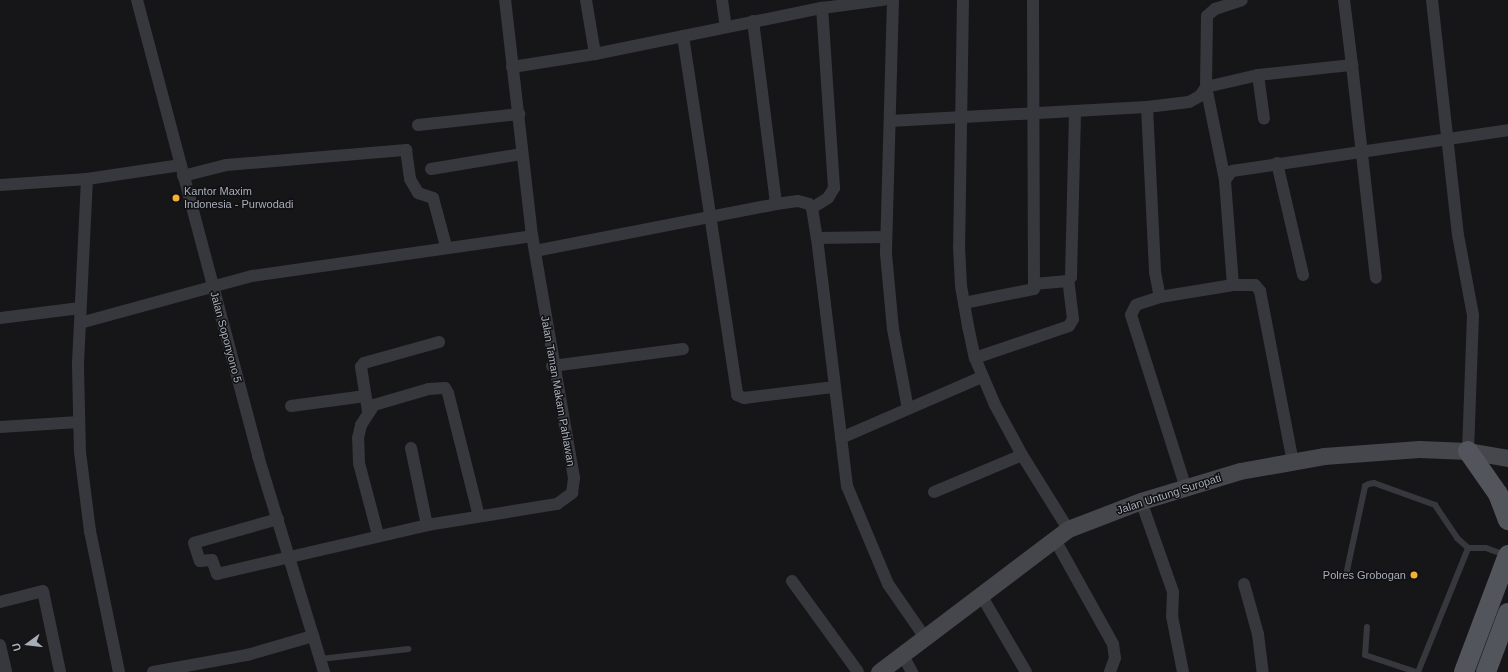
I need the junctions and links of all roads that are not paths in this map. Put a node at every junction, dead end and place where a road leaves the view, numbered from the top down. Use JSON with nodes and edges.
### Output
{"nodes":[{"id":1,"x":137,"y":0,"type":"edge"},
{"id":2,"x":505,"y":0,"type":"edge"},
{"id":3,"x":586,"y":0,"type":"edge"},
{"id":4,"x":722,"y":0,"type":"edge"},
{"id":5,"x":883,"y":0,"type":"edge"},
{"id":6,"x":893,"y":0,"type":"edge"},
{"id":7,"x":963,"y":0,"type":"edge"},
{"id":8,"x":1033,"y":0,"type":"edge"},
{"id":9,"x":1242,"y":0,"type":"edge"},
{"id":10,"x":1344,"y":0,"type":"edge"},
{"id":11,"x":1432,"y":0,"type":"edge"},
{"id":12,"x":822,"y":8,"type":"junction"},
{"id":13,"x":753,"y":21,"type":"junction"},
{"id":14,"x":726,"y":27,"type":"junction"},
{"id":15,"x":683,"y":36,"type":"junction"},
{"id":16,"x":595,"y":54,"type":"junction"},
{"id":17,"x":1352,"y":65,"type":"junction"},
{"id":18,"x":512,"y":67,"type":"junction"},
{"id":19,"x":1258,"y":75,"type":"junction"},
{"id":20,"x":1206,"y":87,"type":"junction"},
{"id":21,"x":1147,"y":107,"type":"junction"},
{"id":22,"x":1075,"y":112,"type":"junction"},
{"id":23,"x":518,"y":114,"type":"junction"},
{"id":24,"x":1032,"y":114,"type":"junction"},
{"id":25,"x":961,"y":119,"type":"junction"},
{"id":26,"x":1264,"y":119,"type":"dead end"},
{"id":27,"x":890,"y":121,"type":"junction"},
{"id":28,"x":418,"y":125,"type":"dead end"},
{"id":29,"x":1508,"y":130,"type":"edge"},
{"id":30,"x":1449,"y":140,"type":"junction"},
{"id":31,"x":1360,"y":152,"type":"junction"},
{"id":32,"x":522,"y":154,"type":"junction"},
{"id":33,"x":1277,"y":163,"type":"junction"},
{"id":34,"x":431,"y":169,"type":"dead end"},
{"id":35,"x":182,"y":171,"type":"junction"},
{"id":36,"x":87,"y":179,"type":"junction"},
{"id":37,"x":1225,"y":180,"type":"junction"},
{"id":38,"x":0,"y":185,"type":"edge"},
{"id":39,"x":776,"y":204,"type":"junction"},
{"id":40,"x":812,"y":208,"type":"junction"},
{"id":41,"x":710,"y":218,"type":"junction"},
{"id":42,"x":532,"y":236,"type":"junction"},
{"id":43,"x":817,"y":238,"type":"junction"},
{"id":44,"x":886,"y":238,"type":"junction"},
{"id":45,"x":446,"y":246,"type":"junction"},
{"id":46,"x":535,"y":251,"type":"junction"},
{"id":47,"x":1303,"y":275,"type":"dead end"},
{"id":48,"x":1376,"y":278,"type":"dead end"},
{"id":49,"x":1068,"y":281,"type":"junction"},
{"id":50,"x":1034,"y":284,"type":"junction"},
{"id":51,"x":1233,"y":285,"type":"junction"},
{"id":52,"x":212,"y":287,"type":"junction"},
{"id":53,"x":1160,"y":297,"type":"junction"},
{"id":54,"x":964,"y":303,"type":"junction"},
{"id":55,"x":80,"y":308,"type":"junction"},
{"id":56,"x":0,"y":318,"type":"edge"},
{"id":57,"x":80,"y":323,"type":"junction"},
{"id":58,"x":439,"y":342,"type":"dead end"},
{"id":59,"x":684,"y":348,"type":"dead end"},
{"id":60,"x":975,"y":358,"type":"junction"},
{"id":61,"x":552,"y":366,"type":"junction"},
{"id":62,"x":982,"y":377,"type":"junction"},
{"id":63,"x":834,"y":387,"type":"junction"},
{"id":64,"x":365,"y":396,"type":"junction"},
{"id":65,"x":291,"y":406,"type":"dead end"},
{"id":66,"x":908,"y":410,"type":"junction"},
{"id":67,"x":368,"y":411,"type":"junction"},
{"id":68,"x":79,"y":422,"type":"junction"},
{"id":69,"x":0,"y":427,"type":"edge"},
{"id":70,"x":841,"y":438,"type":"junction"},
{"id":71,"x":1468,"y":444,"type":"junction"},
{"id":72,"x":411,"y":448,"type":"dead end"},
{"id":73,"x":1022,"y":455,"type":"junction"},
{"id":74,"x":1508,"y":458,"type":"edge"},
{"id":75,"x":1293,"y":462,"type":"junction"},
{"id":76,"x":1186,"y":488,"type":"junction"},
{"id":77,"x":934,"y":492,"type":"dead end"},
{"id":78,"x":1141,"y":501,"type":"junction"},
{"id":79,"x":479,"y":516,"type":"junction"},
{"id":80,"x":278,"y":519,"type":"junction"},
{"id":81,"x":1508,"y":520,"type":"edge"},
{"id":82,"x":427,"y":525,"type":"junction"},
{"id":83,"x":1061,"y":533,"type":"junction"},
{"id":84,"x":378,"y":535,"type":"junction"},
{"id":85,"x":1468,"y":548,"type":"junction"},
{"id":86,"x":1508,"y":555,"type":"edge"},
{"id":87,"x":289,"y":556,"type":"junction"},
{"id":88,"x":1346,"y":575,"type":"dead end"},
{"id":89,"x":792,"y":581,"type":"dead end"},
{"id":90,"x":1244,"y":584,"type":"dead end"},
{"id":91,"x":981,"y":595,"type":"junction"},
{"id":92,"x":0,"y":602,"type":"edge"},
{"id":93,"x":1508,"y":613,"type":"edge"},
{"id":94,"x":1367,"y":628,"type":"dead end"},
{"id":95,"x":313,"y":636,"type":"junction"},
{"id":96,"x":924,"y":636,"type":"junction"},
{"id":97,"x":0,"y":645,"type":"edge"},
{"id":98,"x":408,"y":649,"type":"dead end"},
{"id":99,"x":902,"y":654,"type":"junction"},
{"id":100,"x":320,"y":659,"type":"junction"},
{"id":101,"x":6,"y":672,"type":"edge"},
{"id":102,"x":60,"y":672,"type":"edge"},
{"id":103,"x":120,"y":672,"type":"edge"},
{"id":104,"x":153,"y":672,"type":"edge"},
{"id":105,"x":324,"y":672,"type":"edge"},
{"id":106,"x":858,"y":672,"type":"edge"},
{"id":107,"x":878,"y":672,"type":"edge"},
{"id":108,"x":912,"y":672,"type":"edge"},
{"id":109,"x":1026,"y":672,"type":"edge"},
{"id":110,"x":1110,"y":672,"type":"edge"},
{"id":111,"x":1183,"y":672,"type":"edge"},
{"id":112,"x":1263,"y":672,"type":"edge"},
{"id":113,"x":1417,"y":672,"type":"edge"},
{"id":114,"x":1464,"y":672,"type":"edge"},
{"id":115,"x":1486,"y":672,"type":"edge"}],
"edges":[{"from":1,"to":35,"type":"street","name":"Jalan Soponyono 5"},
{"from":2,"to":18,"type":"street","name":"Jalan Taman Makam Pahlawan"},
{"from":3,"to":16,"type":"street"},
{"from":4,"to":14,"type":"street"},
{"from":5,"to":12,"type":"street"},
{"from":6,"to":27,"type":"street"},
{"from":7,"to":25,"type":"street"},
{"from":8,"to":24,"type":"street"},
{"from":9,"to":20,"type":"street"},
{"from":10,"to":17,"type":"street"},
{"from":11,"to":30,"type":"street"},
{"from":12,"to":13,"type":"street"},
{"from":12,"to":40,"type":"street"},
{"from":13,"to":14,"type":"street"},
{"from":13,"to":39,"type":"street"},
{"from":14,"to":15,"type":"street"},
{"from":15,"to":16,"type":"street"},
{"from":15,"to":41,"type":"street"},
{"from":16,"to":18,"type":"street"},
{"from":17,"to":19,"type":"street"},
{"from":17,"to":31,"type":"street"},
{"from":18,"to":23,"type":"street","name":"Jalan Taman Makam Pahlawan"},
{"from":19,"to":20,"type":"street"},
{"from":19,"to":26,"type":"street"},
{"from":20,"to":21,"type":"street"},
{"from":20,"to":37,"type":"street"},
{"from":21,"to":22,"type":"street"},
{"from":21,"to":53,"type":"street"},
{"from":22,"to":24,"type":"street"},
{"from":22,"to":49,"type":"street"},
{"from":23,"to":28,"type":"street"},
{"from":23,"to":32,"type":"street","name":"Jalan Taman Makam Pahlawan"},
{"from":24,"to":25,"type":"street"},
{"from":24,"to":50,"type":"street"},
{"from":25,"to":27,"type":"street"},
{"from":25,"to":54,"type":"street"},
{"from":27,"to":44,"type":"street"},
{"from":29,"to":30,"type":"street"},
{"from":30,"to":31,"type":"street"},
{"from":30,"to":71,"type":"street"},
{"from":31,"to":33,"type":"street"},
{"from":31,"to":48,"type":"street"},
{"from":32,"to":34,"type":"street"},
{"from":32,"to":42,"type":"street","name":"Jalan Taman Makam Pahlawan"},
{"from":33,"to":37,"type":"street"},
{"from":33,"to":47,"type":"street"},
{"from":35,"to":36,"type":"street"},
{"from":35,"to":45,"type":"street"},
{"from":35,"to":52,"type":"street","name":"Jalan Soponyono 5"},
{"from":36,"to":38,"type":"street"},
{"from":36,"to":55,"type":"street"},
{"from":37,"to":51,"type":"street"},
{"from":39,"to":40,"type":"street"},
{"from":39,"to":41,"type":"street"},
{"from":40,"to":43,"type":"street"},
{"from":41,"to":46,"type":"street"},
{"from":41,"to":63,"type":"street"},
{"from":42,"to":45,"type":"street"},
{"from":42,"to":46,"type":"street","name":"Jalan Taman Makam Pahlawan"},
{"from":43,"to":44,"type":"street"},
{"from":43,"to":63,"type":"street"},
{"from":44,"to":66,"type":"street"},
{"from":45,"to":52,"type":"street"},
{"from":46,"to":61,"type":"street","name":"Jalan Taman Makam Pahlawan"},
{"from":49,"to":50,"type":"street"},
{"from":49,"to":60,"type":"street"},
{"from":50,"to":54,"type":"street"},
{"from":51,"to":53,"type":"street"},
{"from":51,"to":75,"type":"street"},
{"from":52,"to":57,"type":"street"},
{"from":52,"to":80,"type":"street","name":"Jalan Soponyono 5"},
{"from":53,"to":76,"type":"street"},
{"from":54,"to":60,"type":"street"},
{"from":55,"to":56,"type":"street"},
{"from":55,"to":57,"type":"street"},
{"from":57,"to":68,"type":"street"},
{"from":58,"to":64,"type":"street"},
{"from":59,"to":61,"type":"street"},
{"from":60,"to":62,"type":"street"},
{"from":61,"to":79,"type":"street","name":"Jalan Taman Makam Pahlawan"},
{"from":62,"to":66,"type":"street"},
{"from":62,"to":73,"type":"street"},
{"from":63,"to":70,"type":"street"},
{"from":64,"to":65,"type":"street"},
{"from":64,"to":67,"type":"street"},
{"from":66,"to":70,"type":"street"},
{"from":67,"to":79,"type":"street"},
{"from":67,"to":84,"type":"street"},
{"from":68,"to":69,"type":"street"},
{"from":68,"to":103,"type":"street"},
{"from":70,"to":96,"type":"street"},
{"from":71,"to":74,"type":"main road","name":"Jalan Untung Suropati"},
{"from":71,"to":75,"type":"main road","name":"Jalan Untung Suropati"},
{"from":71,"to":81,"type":"main road"},
{"from":72,"to":82,"type":"street"},
{"from":73,"to":77,"type":"street"},
{"from":73,"to":83,"type":"street"},
{"from":75,"to":76,"type":"main road","name":"Jalan Untung Suropati"},
{"from":76,"to":78,"type":"main road","name":"Jalan Untung Suropati"},
{"from":78,"to":83,"type":"main road","name":"Jalan Untung Suropati"},
{"from":78,"to":111,"type":"street"},
{"from":79,"to":82,"type":"street","name":"Jalan Taman Makam Pahlawan"},
{"from":80,"to":87,"type":"street","name":"Jalan Soponyono 5"},
{"from":80,"to":87,"type":"street","name":"Jalan Taman Makam Pahlawan"},
{"from":82,"to":84,"type":"street","name":"Jalan Taman Makam Pahlawan"},
{"from":83,"to":91,"type":"main road","name":"Jalan Untung Suropati"},
{"from":83,"to":110,"type":"street"},
{"from":84,"to":87,"type":"street","name":"Jalan Taman Makam Pahlawan"},
{"from":85,"to":86,"type":"lane"},
{"from":85,"to":88,"type":"lane"},
{"from":85,"to":113,"type":"lane"},
{"from":86,"to":114,"type":"main road"},
{"from":87,"to":95,"type":"street","name":"Jalan Soponyono 5"},
{"from":89,"to":106,"type":"street"},
{"from":90,"to":112,"type":"street"},
{"from":91,"to":96,"type":"main road","name":"Jalan Untung Suropati"},
{"from":91,"to":109,"type":"street"},
{"from":92,"to":102,"type":"street"},
{"from":93,"to":115,"type":"main road"},
{"from":94,"to":113,"type":"lane"},
{"from":95,"to":100,"type":"street","name":"Jalan Soponyono 5"},
{"from":95,"to":104,"type":"street"},
{"from":96,"to":99,"type":"main road","name":"Jalan Untung Suropati"},
{"from":97,"to":101,"type":"street"},
{"from":98,"to":100,"type":"lane"},
{"from":99,"to":107,"type":"main road","name":"Jalan Untung Suropati"},
{"from":99,"to":108,"type":"street"},
{"from":100,"to":105,"type":"street","name":"Jalan Soponyono 5"}]}
